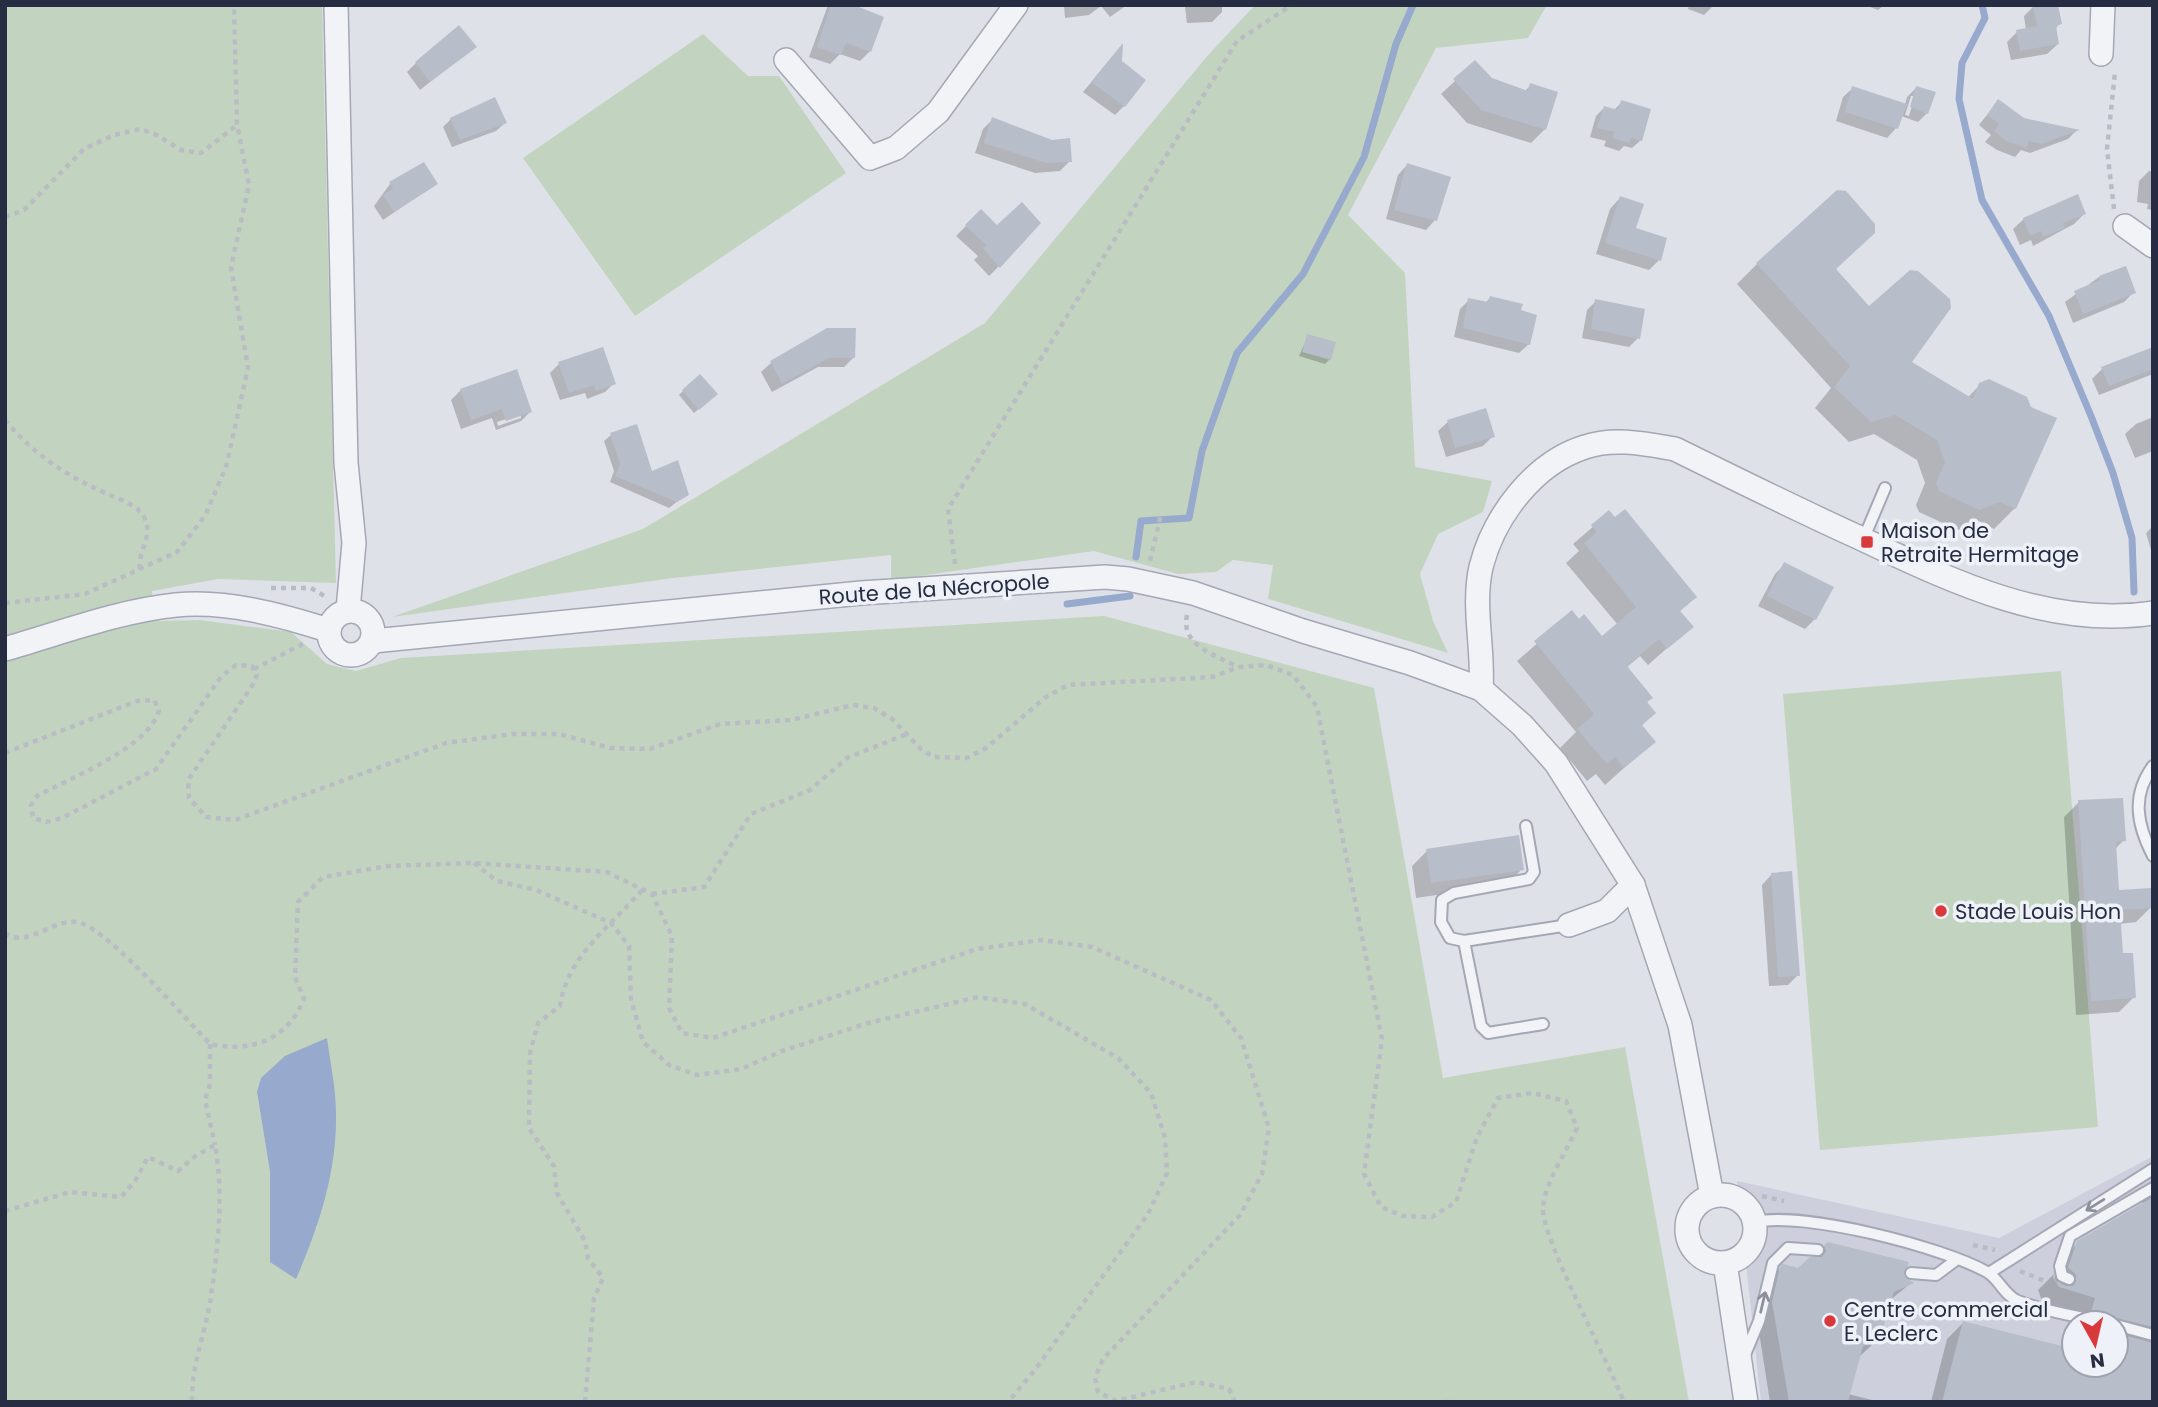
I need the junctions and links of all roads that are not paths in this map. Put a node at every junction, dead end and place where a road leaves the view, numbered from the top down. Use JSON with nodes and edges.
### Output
{"nodes":[{"id":1,"x":336,"y":5,"type":"edge"},
{"id":2,"x":1016,"y":5,"type":"edge"},
{"id":3,"x":2103,"y":5,"type":"edge"},
{"id":4,"x":2101,"y":54,"type":"road end"},
{"id":5,"x":786,"y":60,"type":"dead end"},
{"id":6,"x":2125,"y":226,"type":"road end"},
{"id":7,"x":2153,"y":246,"type":"edge"},
{"id":8,"x":1885,"y":488,"type":"dead end"},
{"id":9,"x":1863,"y":540,"type":"junction"},
{"id":10,"x":348,"y":610,"type":"junction"},
{"id":11,"x":2153,"y":613,"type":"edge"},
{"id":12,"x":322,"y":628,"type":"junction"},
{"id":13,"x":373,"y":641,"type":"junction"},
{"id":14,"x":5,"y":649,"type":"edge"},
{"id":15,"x":1480,"y":689,"type":"junction"},
{"id":16,"x":2153,"y":766,"type":"edge"},
{"id":17,"x":1526,"y":826,"type":"dead end"},
{"id":18,"x":2153,"y":856,"type":"edge"},
{"id":19,"x":1633,"y":885,"type":"junction"},
{"id":20,"x":1569,"y":925,"type":"joint"},
{"id":21,"x":1464,"y":941,"type":"junction"},
{"id":22,"x":1543,"y":1024,"type":"dead end"},
{"id":23,"x":2153,"y":1169,"type":"edge"},
{"id":24,"x":2153,"y":1188,"type":"edge"},
{"id":25,"x":1712,"y":1196,"type":"junction"},
{"id":26,"x":1755,"y":1222,"type":"junction"},
{"id":27,"x":1818,"y":1250,"type":"dead end"},
{"id":28,"x":1956,"y":1260,"type":"junction"},
{"id":29,"x":1725,"y":1263,"type":"junction"},
{"id":30,"x":1912,"y":1273,"type":"dead end"},
{"id":31,"x":1989,"y":1273,"type":"junction"},
{"id":32,"x":2070,"y":1279,"type":"dead end"},
{"id":33,"x":2060,"y":1311,"type":"edge"},
{"id":34,"x":2130,"y":1329,"type":"edge"},
{"id":35,"x":2153,"y":1335,"type":"edge"},
{"id":36,"x":1741,"y":1367,"type":"junction"},
{"id":37,"x":1746,"y":1402,"type":"edge"}],
"edges":[{"from":1,"to":10,"type":"street"},
{"from":2,"to":5,"type":"street"},
{"from":3,"to":4,"type":"street"},
{"from":6,"to":7,"type":"street"},
{"from":8,"to":9,"type":"lane"},
{"from":9,"to":11,"type":"street"},
{"from":9,"to":15,"type":"street"},
{"from":10,"to":12,"type":"street"},
{"from":10,"to":13,"type":"street"},
{"from":12,"to":13,"type":"street"},
{"from":12,"to":14,"type":"street"},
{"from":13,"to":15,"type":"street","name":"Route de la Nécropole"},
{"from":15,"to":19,"type":"street","name":"Route de la Nécropole"},
{"from":16,"to":18,"type":"lane"},
{"from":17,"to":21,"type":"lane"},
{"from":19,"to":20,"type":"street"},
{"from":19,"to":25,"type":"street","name":"Route de la Nécropole"},
{"from":20,"to":21,"type":"lane"},
{"from":21,"to":22,"type":"lane"},
{"from":23,"to":31,"type":"lane","one_way":true},
{"from":24,"to":32,"type":"lane"},
{"from":25,"to":26,"type":"street"},
{"from":25,"to":29,"type":"street"},
{"from":26,"to":28,"type":"lane"},
{"from":26,"to":29,"type":"street"},
{"from":36,"to":27,"type":"lane","one_way":true},
{"from":28,"to":30,"type":"lane"},
{"from":28,"to":31,"type":"lane"},
{"from":29,"to":36,"type":"street"},
{"from":31,"to":33,"type":"lane"},
{"from":34,"to":35,"type":"lane"},
{"from":36,"to":37,"type":"street"}]}
